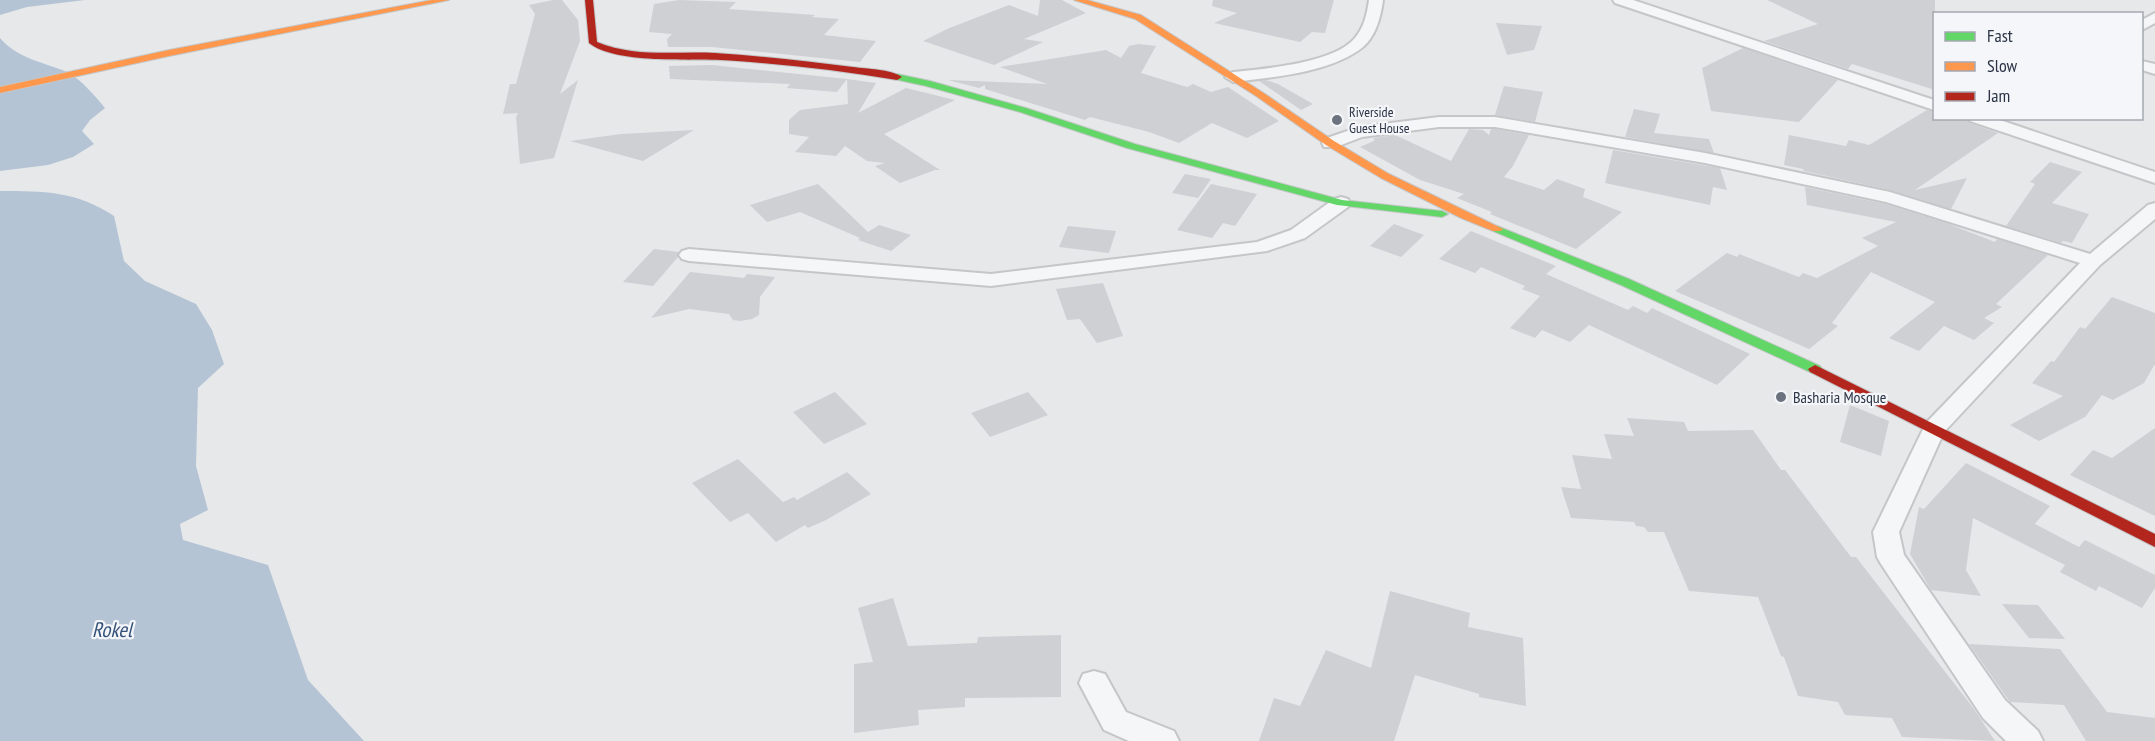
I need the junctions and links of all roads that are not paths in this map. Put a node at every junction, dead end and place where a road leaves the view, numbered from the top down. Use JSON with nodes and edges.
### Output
{"nodes":[{"id":1,"x":445,"y":0,"type":"edge"},
{"id":2,"x":589,"y":0,"type":"edge"},
{"id":3,"x":1078,"y":0,"type":"edge"},
{"id":4,"x":1376,"y":0,"type":"edge"},
{"id":5,"x":1620,"y":0,"type":"edge"},
{"id":6,"x":1233,"y":77,"type":"junction"},
{"id":7,"x":0,"y":90,"type":"edge"},
{"id":8,"x":1933,"y":104,"type":"edge"},
{"id":9,"x":1982,"y":120,"type":"edge"},
{"id":10,"x":1329,"y":143,"type":"junction"},
{"id":11,"x":2155,"y":178,"type":"edge"},
{"id":12,"x":1341,"y":202,"type":"junction"},
{"id":13,"x":2155,"y":209,"type":"edge"},
{"id":14,"x":1465,"y":216,"type":"junction"},
{"id":15,"x":689,"y":255,"type":"dead end"},
{"id":16,"x":2093,"y":261,"type":"junction"},
{"id":17,"x":991,"y":280,"type":"junction"},
{"id":18,"x":920,"y":282,"type":"dead end"},
{"id":19,"x":1934,"y":429,"type":"junction"},
{"id":20,"x":2155,"y":541,"type":"edge"},
{"id":21,"x":1094,"y":683,"type":"dead end"},
{"id":22,"x":1163,"y":741,"type":"edge"},
{"id":23,"x":2027,"y":741,"type":"edge"}],
"edges":[{"from":1,"to":7,"type":"street"},
{"from":2,"to":12,"type":"street"},
{"from":3,"to":6,"type":"street"},
{"from":4,"to":6,"type":"street"},
{"from":5,"to":8,"type":"street"},
{"from":6,"to":10,"type":"street"},
{"from":9,"to":11,"type":"street"},
{"from":10,"to":14,"type":"street"},
{"from":10,"to":16,"type":"street"},
{"from":12,"to":14,"type":"street"},
{"from":12,"to":17,"type":"street"},
{"from":13,"to":16,"type":"street"},
{"from":14,"to":19,"type":"street"},
{"from":15,"to":17,"type":"street"},
{"from":16,"to":19,"type":"street"},
{"from":17,"to":18,"type":"street"},
{"from":19,"to":20,"type":"street"},
{"from":19,"to":23,"type":"street"},
{"from":21,"to":22,"type":"street"}]}
